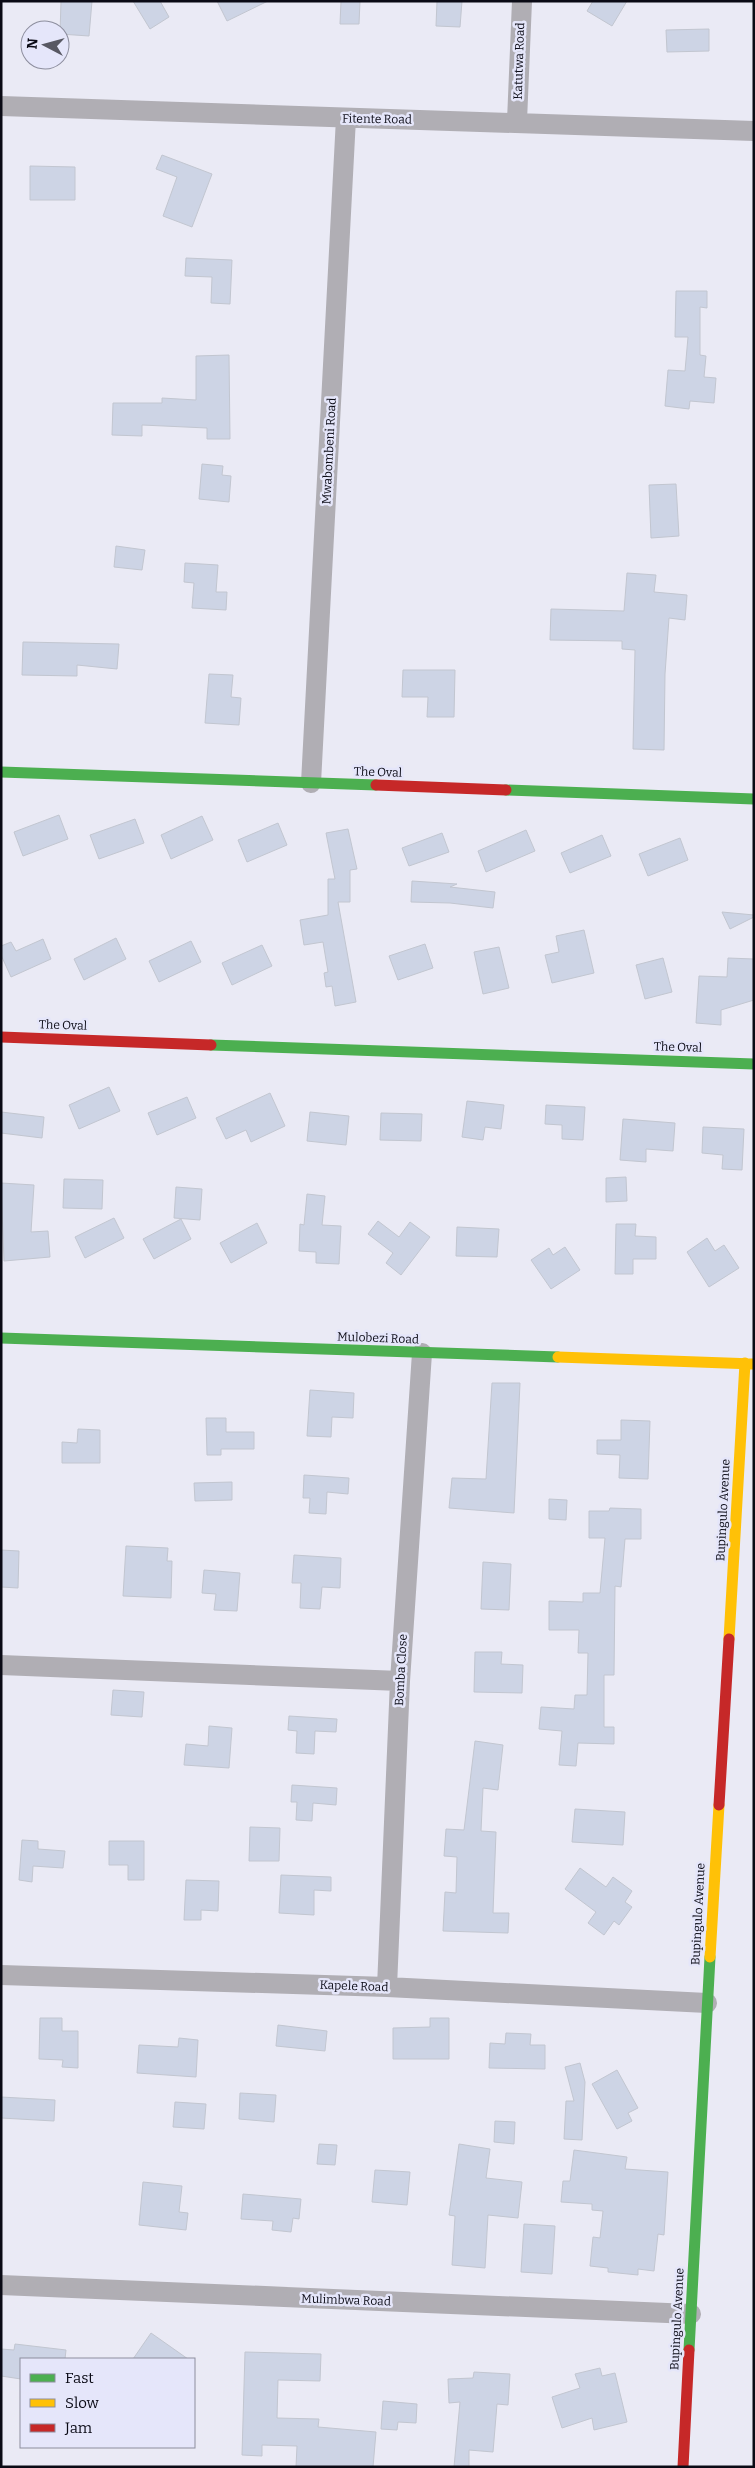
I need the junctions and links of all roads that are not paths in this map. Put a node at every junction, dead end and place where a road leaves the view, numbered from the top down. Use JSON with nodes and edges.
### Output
{"nodes":[{"id":1,"x":522,"y":1,"type":"edge"},
{"id":2,"x":1,"y":106,"type":"edge"},
{"id":3,"x":346,"y":118,"type":"junction"},
{"id":4,"x":517,"y":121,"type":"junction"},
{"id":5,"x":754,"y":131,"type":"edge"},
{"id":6,"x":1,"y":772,"type":"edge"},
{"id":7,"x":311,"y":783,"type":"junction"},
{"id":8,"x":754,"y":799,"type":"edge"},
{"id":9,"x":1,"y":1037,"type":"edge"},
{"id":10,"x":754,"y":1064,"type":"edge"},
{"id":11,"x":1,"y":1338,"type":"edge"},
{"id":12,"x":422,"y":1353,"type":"junction"},
{"id":13,"x":750,"y":1364,"type":"edge"},
{"id":14,"x":1,"y":1665,"type":"edge"},
{"id":15,"x":400,"y":1681,"type":"junction"},
{"id":16,"x":1,"y":1975,"type":"edge"},
{"id":17,"x":387,"y":1987,"type":"junction"},
{"id":18,"x":707,"y":2003,"type":"junction"},
{"id":19,"x":1,"y":2285,"type":"edge"},
{"id":20,"x":691,"y":2314,"type":"junction"},
{"id":21,"x":683,"y":2467,"type":"edge"}],
"edges":[{"from":1,"to":4,"type":"street","name":"Katutwa Road"},
{"from":2,"to":3,"type":"street","name":"Fitente Road"},
{"from":3,"to":4,"type":"street","name":"Fitente Road"},
{"from":3,"to":7,"type":"street","name":"Mwabombeni Road"},
{"from":4,"to":5,"type":"street","name":"Fitente Road"},
{"from":6,"to":7,"type":"street","name":"The Oval"},
{"from":7,"to":8,"type":"street","name":"The Oval"},
{"from":9,"to":10,"type":"street","name":"The Oval"},
{"from":11,"to":12,"type":"street","name":"Mulobezi Road"},
{"from":12,"to":13,"type":"street","name":"Mulobezi Road"},
{"from":12,"to":15,"type":"street","name":"Bomba Close"},
{"from":13,"to":18,"type":"street","name":"Bupingulo Avenue"},
{"from":14,"to":15,"type":"street"},
{"from":15,"to":17,"type":"street","name":"Bomba Close"},
{"from":16,"to":17,"type":"street","name":"Kapele Road"},
{"from":17,"to":18,"type":"street","name":"Kapele Road"},
{"from":18,"to":20,"type":"street","name":"Bupingulo Avenue"},
{"from":19,"to":20,"type":"street","name":"Mulimbwa Road"},
{"from":20,"to":21,"type":"street","name":"Bupingulo Avenue"}]}
